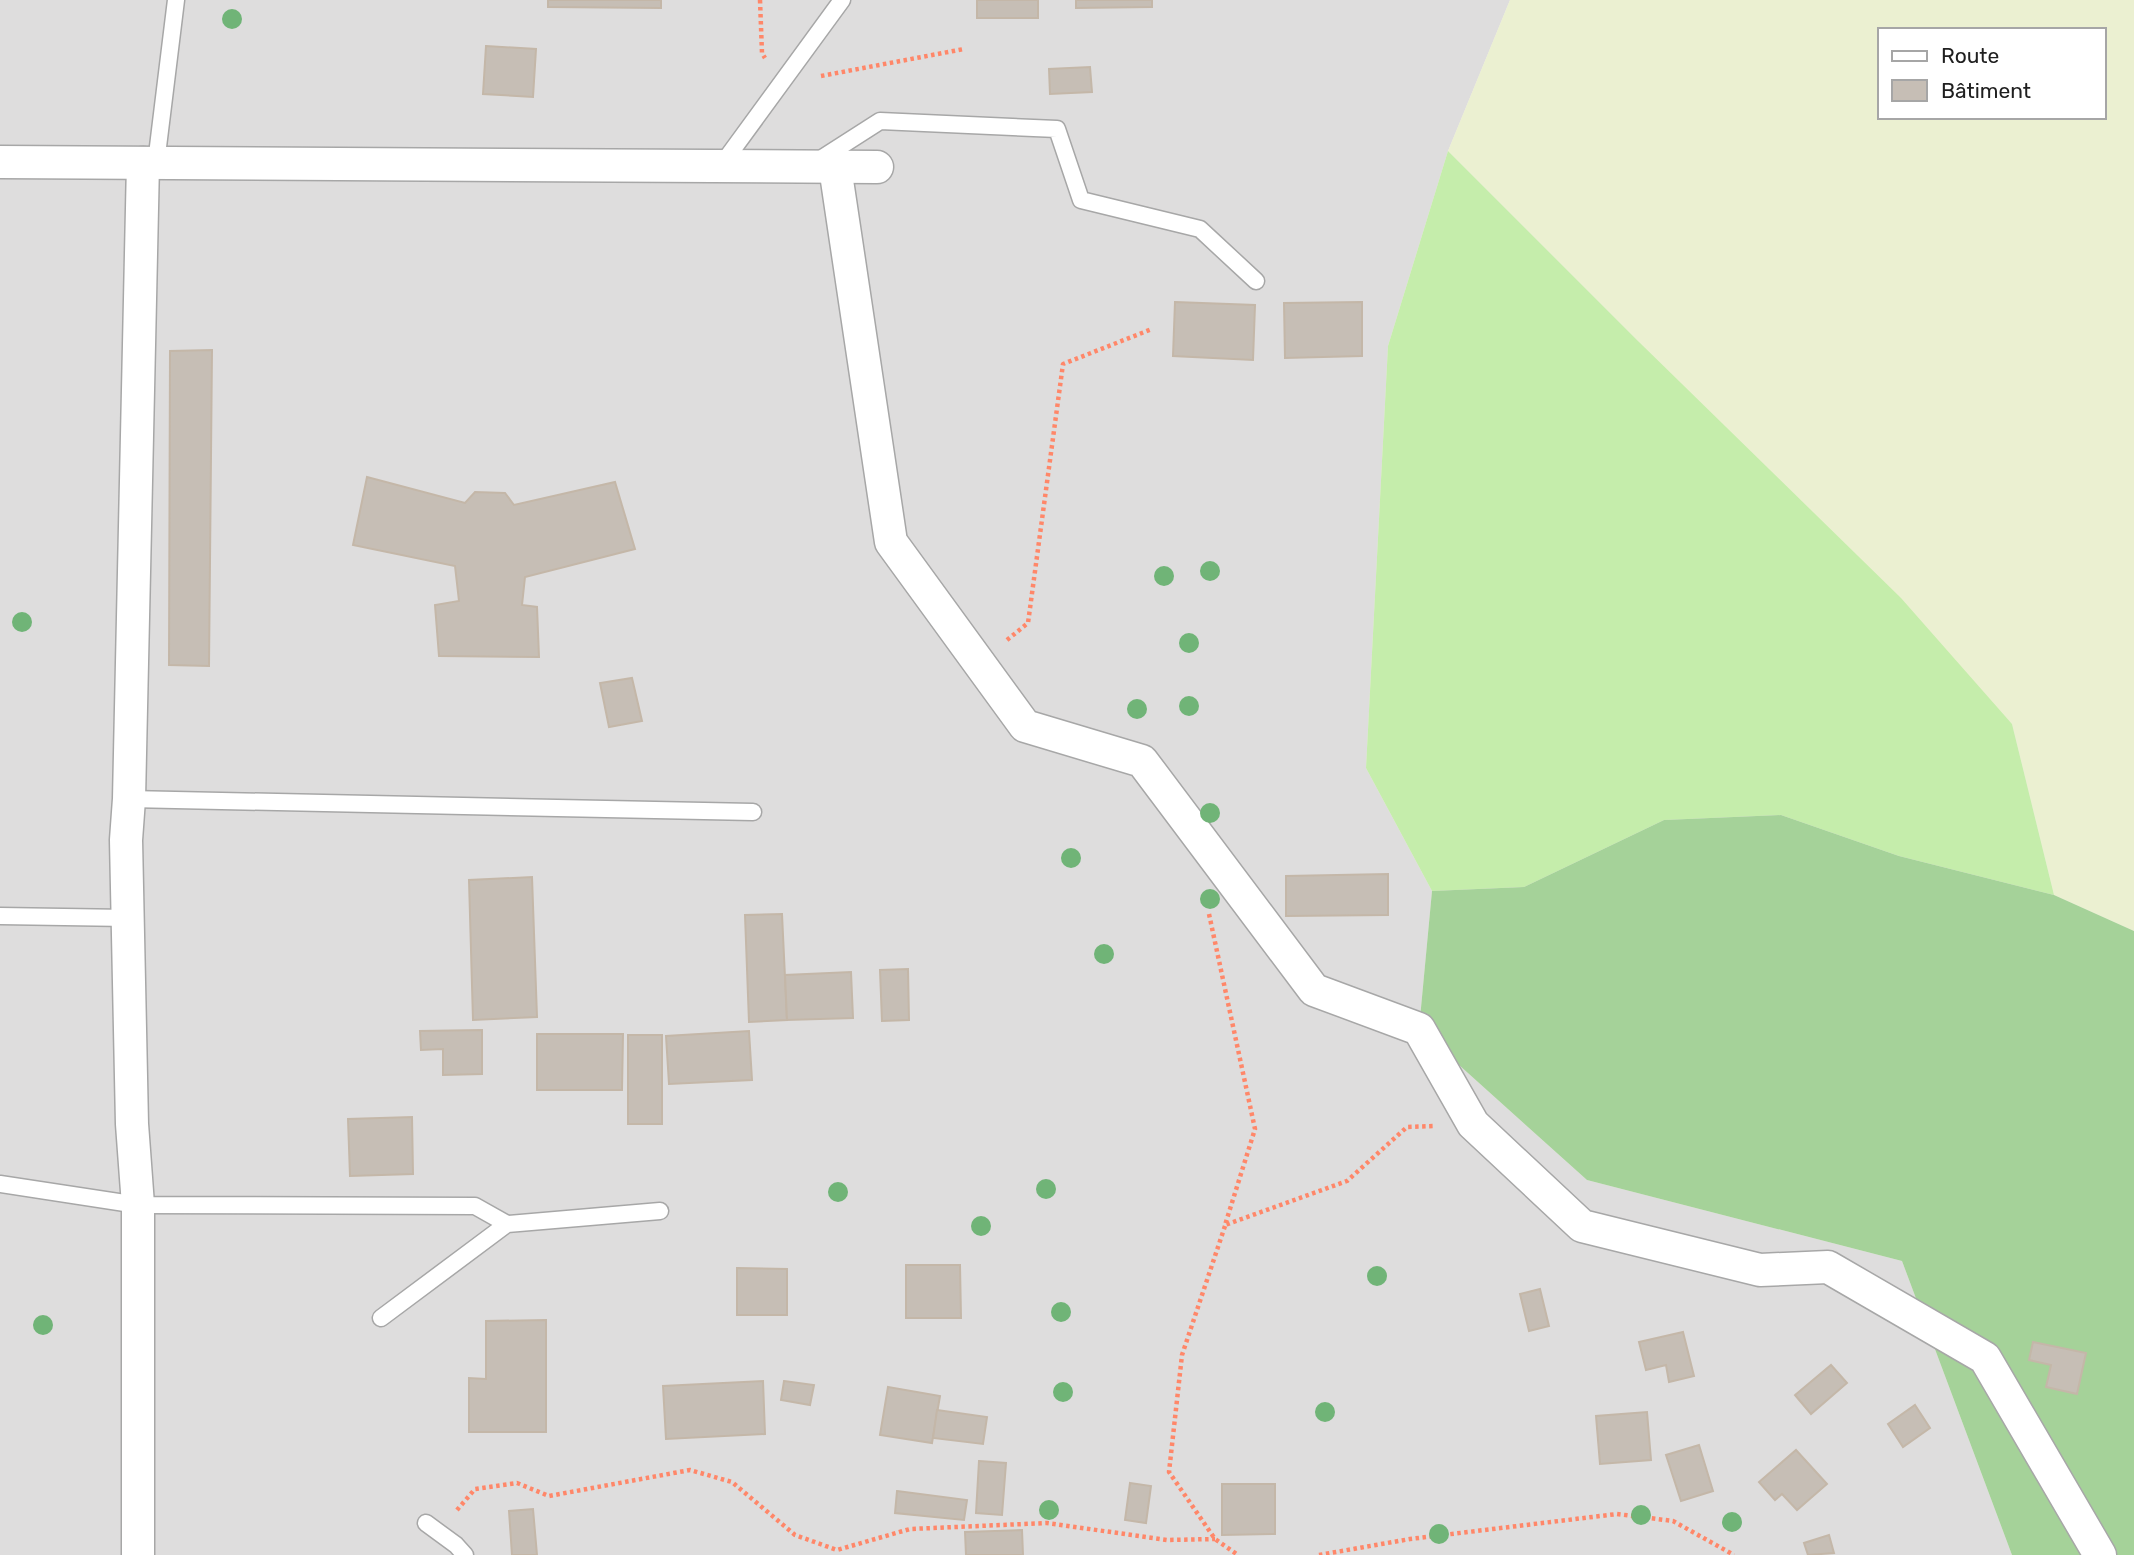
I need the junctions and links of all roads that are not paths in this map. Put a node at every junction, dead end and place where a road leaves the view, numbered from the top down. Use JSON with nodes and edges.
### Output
{"nodes":[{"id":1,"x":176,"y":0,"type":"edge"},
{"id":2,"x":842,"y":0,"type":"edge"},
{"id":3,"x":0,"y":162,"type":"edge"},
{"id":4,"x":149,"y":163,"type":"junction"},
{"id":5,"x":720,"y":167,"type":"junction"},
{"id":6,"x":822,"y":167,"type":"junction"},
{"id":7,"x":877,"y":167,"type":"dead end"},
{"id":8,"x":1256,"y":281,"type":"dead end"},
{"id":9,"x":129,"y":799,"type":"junction"},
{"id":10,"x":753,"y":812,"type":"dead end"},
{"id":11,"x":0,"y":916,"type":"edge"},
{"id":12,"x":128,"y":918,"type":"junction"},
{"id":13,"x":0,"y":1184,"type":"edge"},
{"id":14,"x":138,"y":1205,"type":"junction"},
{"id":15,"x":660,"y":1211,"type":"dead end"},
{"id":16,"x":508,"y":1224,"type":"junction"},
{"id":17,"x":381,"y":1318,"type":"dead end"},
{"id":18,"x":426,"y":1523,"type":"road end"},
{"id":19,"x":138,"y":1555,"type":"edge"},
{"id":20,"x":465,"y":1555,"type":"edge"},
{"id":21,"x":2100,"y":1555,"type":"edge"}],
"edges":[{"from":1,"to":4,"type":"lane"},
{"from":2,"to":5,"type":"lane"},
{"from":3,"to":4,"type":"street"},
{"from":4,"to":5,"type":"street"},
{"from":4,"to":9,"type":"street"},
{"from":5,"to":6,"type":"street"},
{"from":6,"to":7,"type":"street"},
{"from":6,"to":8,"type":"lane"},
{"from":6,"to":21,"type":"street"},
{"from":9,"to":10,"type":"lane"},
{"from":9,"to":12,"type":"street"},
{"from":11,"to":12,"type":"lane"},
{"from":12,"to":14,"type":"street"},
{"from":13,"to":14,"type":"lane"},
{"from":14,"to":16,"type":"lane"},
{"from":14,"to":19,"type":"street"},
{"from":15,"to":16,"type":"lane"},
{"from":16,"to":17,"type":"lane"},
{"from":18,"to":20,"type":"lane"}]}
